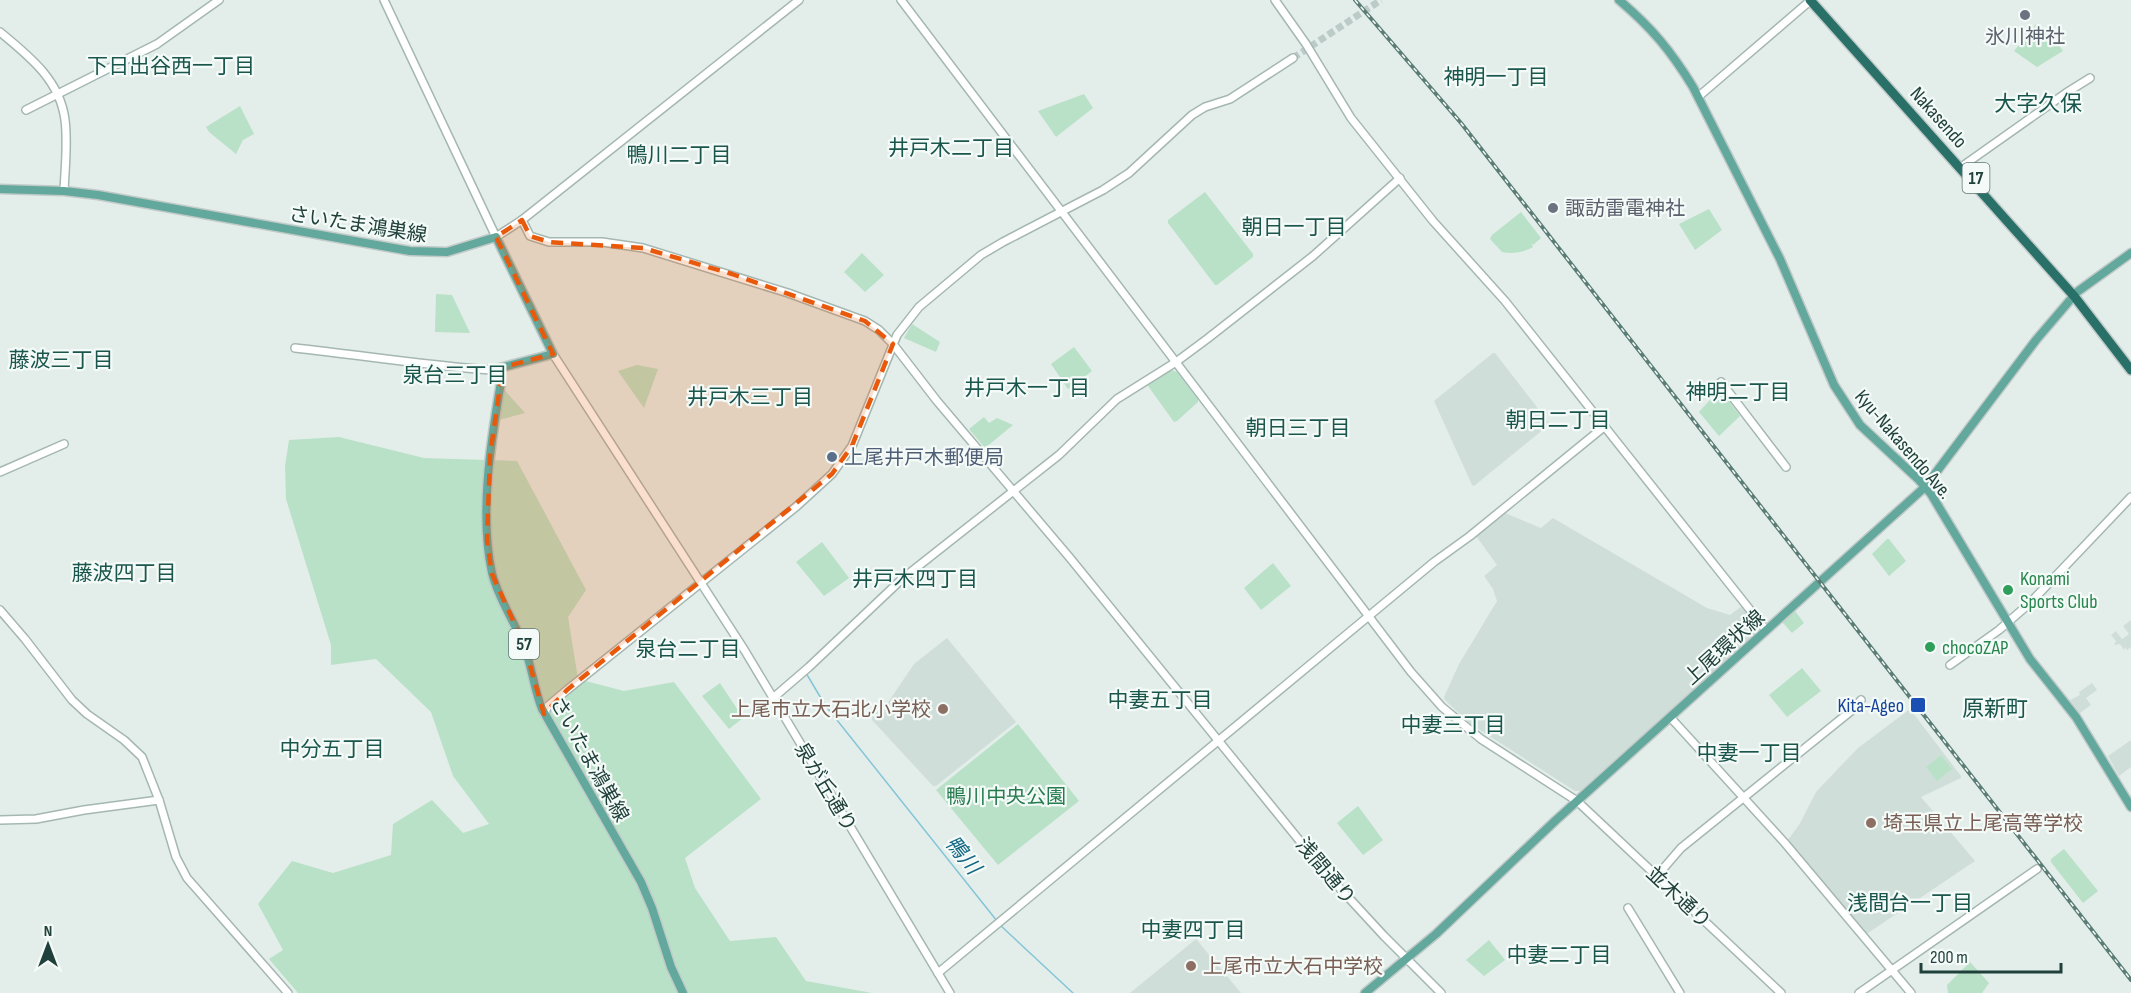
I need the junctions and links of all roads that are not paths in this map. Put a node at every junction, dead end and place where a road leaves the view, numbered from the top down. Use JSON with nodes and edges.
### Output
{"nodes":[{"id":1,"x":219,"y":0,"type":"edge"},
{"id":2,"x":384,"y":0,"type":"edge"},
{"id":3,"x":799,"y":0,"type":"edge"},
{"id":4,"x":901,"y":0,"type":"edge"},
{"id":5,"x":1275,"y":0,"type":"edge"},
{"id":6,"x":1619,"y":0,"type":"edge"},
{"id":7,"x":1811,"y":0,"type":"edge"},
{"id":8,"x":1817,"y":0,"type":"edge"},
{"id":9,"x":0,"y":32,"type":"edge"},
{"id":10,"x":1293,"y":58,"type":"tunnel mouth"},
{"id":11,"x":2090,"y":78,"type":"dead end"},
{"id":12,"x":58,"y":94,"type":"junction"},
{"id":13,"x":1698,"y":97,"type":"junction"},
{"id":14,"x":26,"y":110,"type":"dead end"},
{"id":15,"x":1964,"y":165,"type":"junction"},
{"id":16,"x":1400,"y":178,"type":"junction"},
{"id":17,"x":0,"y":189,"type":"edge"},
{"id":18,"x":64,"y":191,"type":"junction"},
{"id":19,"x":1061,"y":212,"type":"junction"},
{"id":20,"x":522,"y":220,"type":"junction"},
{"id":21,"x":496,"y":237,"type":"junction"},
{"id":22,"x":2131,"y":253,"type":"edge"},
{"id":23,"x":2076,"y":294,"type":"junction"},
{"id":24,"x":893,"y":344,"type":"junction"},
{"id":25,"x":295,"y":348,"type":"dead end"},
{"id":26,"x":553,"y":354,"type":"junction"},
{"id":27,"x":2131,"y":361,"type":"edge"},
{"id":28,"x":1176,"y":362,"type":"junction"},
{"id":29,"x":492,"y":370,"type":"junction"},
{"id":30,"x":2131,"y":370,"type":"edge"},
{"id":31,"x":1721,"y":382,"type":"dead end"},
{"id":32,"x":1605,"y":426,"type":"junction"},
{"id":33,"x":64,"y":444,"type":"dead end"},
{"id":34,"x":1786,"y":467,"type":"dead end"},
{"id":35,"x":0,"y":472,"type":"edge"},
{"id":36,"x":1925,"y":487,"type":"junction"},
{"id":37,"x":1013,"y":492,"type":"junction"},
{"id":38,"x":2131,"y":497,"type":"edge"},
{"id":39,"x":701,"y":581,"type":"junction"},
{"id":40,"x":0,"y":610,"type":"edge"},
{"id":41,"x":1369,"y":618,"type":"junction"},
{"id":42,"x":2008,"y":622,"type":"junction"},
{"id":43,"x":1766,"y":630,"type":"junction"},
{"id":44,"x":1950,"y":665,"type":"dead end"},
{"id":45,"x":773,"y":698,"type":"junction"},
{"id":46,"x":1860,"y":700,"type":"dead end"},
{"id":47,"x":544,"y":714,"type":"junction"},
{"id":48,"x":1670,"y":717,"type":"junction"},
{"id":49,"x":1219,"y":742,"type":"junction"},
{"id":50,"x":1743,"y":797,"type":"junction"},
{"id":51,"x":159,"y":801,"type":"junction"},
{"id":52,"x":1577,"y":801,"type":"junction"},
{"id":53,"x":2131,"y":807,"type":"edge"},
{"id":54,"x":0,"y":820,"type":"edge"},
{"id":55,"x":2037,"y":869,"type":"dead end"},
{"id":56,"x":1656,"y":876,"type":"junction"},
{"id":57,"x":1628,"y":908,"type":"dead end"},
{"id":58,"x":1406,"y":959,"type":"junction"},
{"id":59,"x":1893,"y":969,"type":"junction"},
{"id":60,"x":938,"y":973,"type":"junction"},
{"id":61,"x":288,"y":993,"type":"edge"},
{"id":62,"x":683,"y":993,"type":"edge"},
{"id":63,"x":950,"y":993,"type":"edge"},
{"id":64,"x":1365,"y":993,"type":"edge"},
{"id":65,"x":1442,"y":993,"type":"edge"},
{"id":66,"x":1680,"y":993,"type":"edge"},
{"id":67,"x":1781,"y":993,"type":"edge"},
{"id":68,"x":1859,"y":993,"type":"edge"},
{"id":69,"x":1911,"y":993,"type":"edge"}],
"edges":[{"from":1,"to":12,"type":"street"},
{"from":2,"to":21,"type":"street"},
{"from":3,"to":20,"type":"street"},
{"from":4,"to":19,"type":"street","name":"並木通り"},
{"from":5,"to":16,"type":"street"},
{"from":6,"to":13,"type":"main road","name":"Kyu-Nakasendo Ave."},
{"from":7,"to":13,"type":"street"},
{"from":7,"to":23,"type":"highway","name":"Nakasendo","number":"17"},
{"from":8,"to":15,"type":"highway","name":"Nakasendo","number":"17"},
{"from":9,"to":12,"type":"street"},
{"from":10,"to":19,"type":"street"},
{"from":11,"to":15,"type":"street"},
{"from":12,"to":14,"type":"street"},
{"from":12,"to":18,"type":"street"},
{"from":13,"to":36,"type":"main road","name":"Kyu-Nakasendo Ave."},
{"from":15,"to":23,"type":"highway","name":"Nakasendo","number":"17"},
{"from":16,"to":28,"type":"street"},
{"from":16,"to":32,"type":"street"},
{"from":17,"to":18,"type":"main road","name":"さいたま鴻巣線"},
{"from":18,"to":21,"type":"main road","name":"さいたま鴻巣線"},
{"from":19,"to":24,"type":"street"},
{"from":19,"to":28,"type":"street","name":"並木通り"},
{"from":20,"to":21,"type":"street"},
{"from":20,"to":24,"type":"street","name":"浅間通り"},
{"from":21,"to":26,"type":"main road"},
{"from":22,"to":23,"type":"main road","name":"上尾環状線"},
{"from":23,"to":27,"type":"highway","name":"Nakasendo","number":"17"},
{"from":23,"to":30,"type":"highway","name":"Nakasendo","number":"17"},
{"from":23,"to":36,"type":"main road","name":"上尾環状線"},
{"from":24,"to":37,"type":"street","name":"浅間通り"},
{"from":24,"to":39,"type":"street"},
{"from":25,"to":29,"type":"street"},
{"from":26,"to":29,"type":"main road"},
{"from":26,"to":39,"type":"street","name":"泉が丘通り"},
{"from":28,"to":37,"type":"street"},
{"from":28,"to":41,"type":"street","name":"並木通り"},
{"from":29,"to":47,"type":"main road","name":"さいたま鴻巣線","number":"57"},
{"from":31,"to":34,"type":"street"},
{"from":32,"to":41,"type":"street"},
{"from":32,"to":43,"type":"street"},
{"from":33,"to":35,"type":"street"},
{"from":36,"to":42,"type":"main road","name":"Kyu-Nakasendo Ave."},
{"from":36,"to":43,"type":"main road","name":"上尾環状線"},
{"from":37,"to":45,"type":"street"},
{"from":37,"to":49,"type":"street","name":"浅間通り"},
{"from":38,"to":42,"type":"street"},
{"from":39,"to":45,"type":"street","name":"泉が丘通り"},
{"from":39,"to":47,"type":"street"},
{"from":40,"to":51,"type":"street"},
{"from":41,"to":49,"type":"street"},
{"from":41,"to":52,"type":"street","name":"並木通り"},
{"from":42,"to":44,"type":"street"},
{"from":42,"to":53,"type":"main road","name":"Kyu-Nakasendo Ave."},
{"from":43,"to":48,"type":"main road","name":"上尾環状線"},
{"from":45,"to":60,"type":"street","name":"泉が丘通り"},
{"from":46,"to":50,"type":"street"},
{"from":47,"to":62,"type":"main road","name":"さいたま鴻巣線","number":"57"},
{"from":48,"to":50,"type":"street"},
{"from":48,"to":52,"type":"main road","name":"上尾環状線"},
{"from":49,"to":58,"type":"street","name":"浅間通り"},
{"from":49,"to":60,"type":"street"},
{"from":50,"to":56,"type":"street"},
{"from":50,"to":59,"type":"street"},
{"from":51,"to":54,"type":"street"},
{"from":51,"to":61,"type":"street"},
{"from":52,"to":56,"type":"street","name":"並木通り"},
{"from":52,"to":58,"type":"main road","name":"上尾環状線"},
{"from":55,"to":59,"type":"street"},
{"from":56,"to":67,"type":"street","name":"並木通り"},
{"from":57,"to":66,"type":"street"},
{"from":58,"to":64,"type":"main road","name":"上尾環状線"},
{"from":58,"to":65,"type":"street","name":"浅間通り"},
{"from":59,"to":68,"type":"street"},
{"from":59,"to":69,"type":"street"},
{"from":60,"to":63,"type":"street","name":"泉が丘通り"}]}
